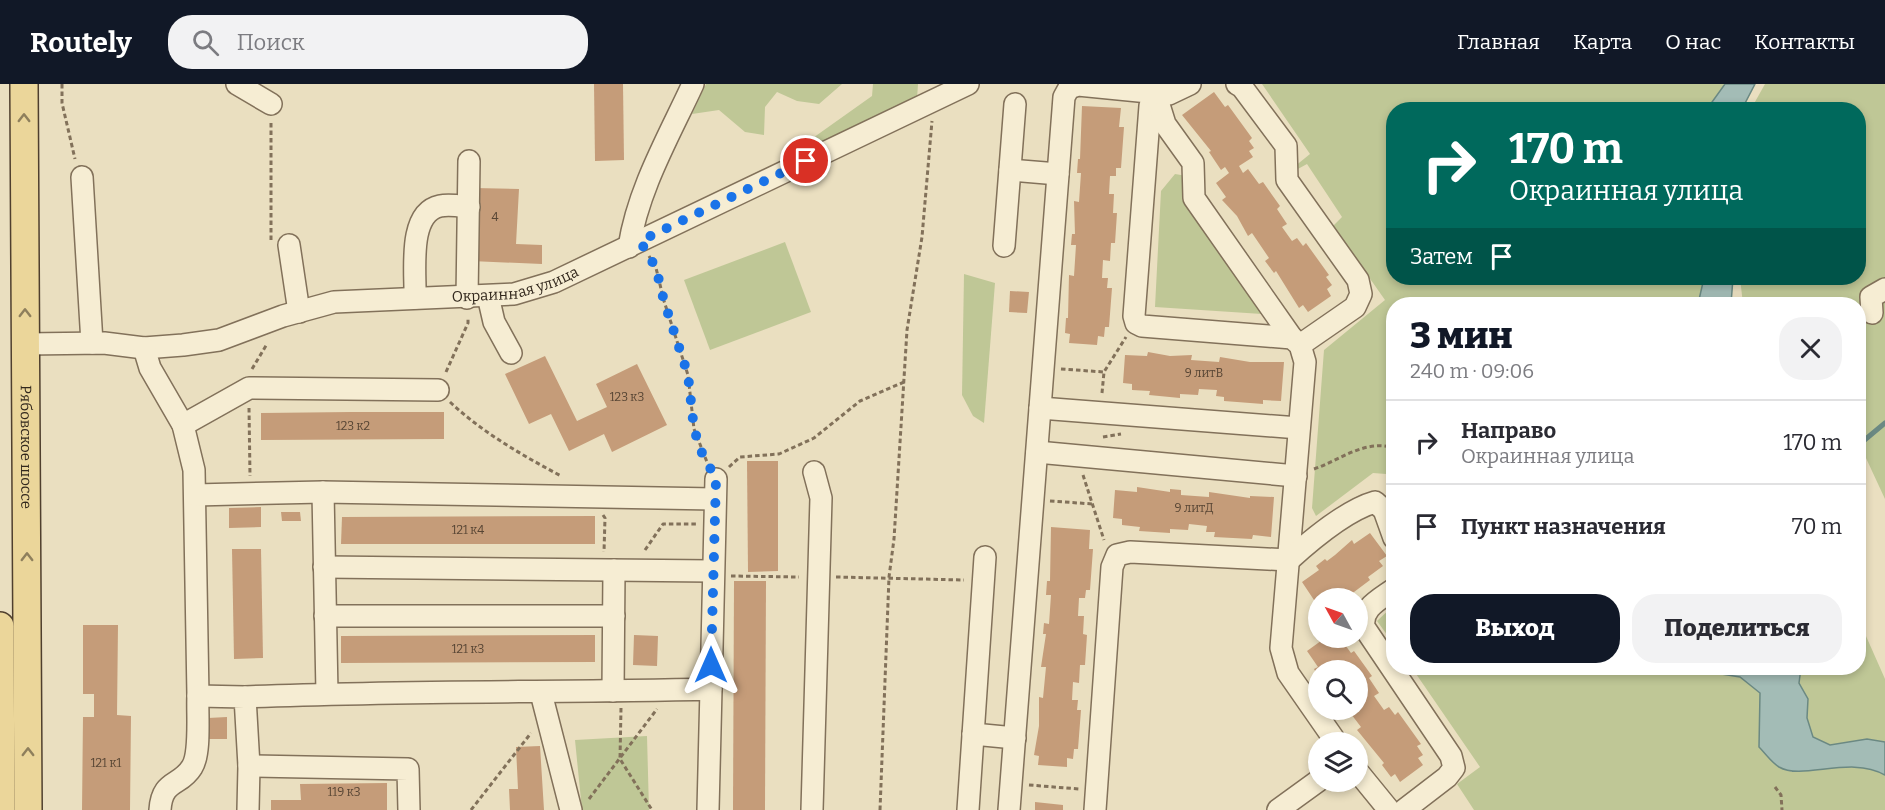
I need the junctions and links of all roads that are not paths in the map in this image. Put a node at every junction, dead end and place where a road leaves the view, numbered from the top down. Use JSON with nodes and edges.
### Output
{"nodes":[{"id":1,"x":24,"y":84,"type":"edge"},
{"id":2,"x":237,"y":84,"type":"edge"},
{"id":3,"x":693,"y":84,"type":"edge"},
{"id":4,"x":968,"y":84,"type":"edge"},
{"id":5,"x":1190,"y":84,"type":"edge"},
{"id":6,"x":1237,"y":84,"type":"edge"},
{"id":7,"x":1153,"y":88,"type":"edge"},
{"id":8,"x":271,"y":104,"type":"road end"},
{"id":9,"x":1015,"y":104,"type":"dead end"},
{"id":10,"x":469,"y":161,"type":"dead end"},
{"id":11,"x":1010,"y":170,"type":"junction"},
{"id":12,"x":1058,"y":174,"type":"junction"},
{"id":13,"x":82,"y":177,"type":"road end"},
{"id":14,"x":468,"y":207,"type":"junction"},
{"id":15,"x":635,"y":244,"type":"junction"},
{"id":16,"x":1004,"y":246,"type":"dead end"},
{"id":17,"x":281,"y":247,"type":"road end"},
{"id":18,"x":1885,"y":289,"type":"edge"},
{"id":19,"x":478,"y":297,"type":"junction"},
{"id":20,"x":415,"y":298,"type":"junction"},
{"id":21,"x":1872,"y":313,"type":"dead end"},
{"id":22,"x":291,"y":314,"type":"junction"},
{"id":23,"x":1296,"y":342,"type":"junction"},
{"id":24,"x":92,"y":343,"type":"junction"},
{"id":25,"x":26,"y":344,"type":"junction"},
{"id":26,"x":144,"y":348,"type":"junction"},
{"id":27,"x":511,"y":353,"type":"dead end"},
{"id":28,"x":438,"y":390,"type":"road end"},
{"id":29,"x":1040,"y":408,"type":"junction"},
{"id":30,"x":183,"y":424,"type":"junction"},
{"id":31,"x":1299,"y":428,"type":"junction"},
{"id":32,"x":1037,"y":452,"type":"junction"},
{"id":33,"x":814,"y":472,"type":"dead end"},
{"id":34,"x":1296,"y":476,"type":"junction"},
{"id":35,"x":323,"y":492,"type":"junction"},
{"id":36,"x":195,"y":495,"type":"junction"},
{"id":37,"x":1386,"y":516,"type":"edge"},
{"id":38,"x":985,"y":557,"type":"dead end"},
{"id":39,"x":1289,"y":560,"type":"junction"},
{"id":40,"x":324,"y":567,"type":"junction"},
{"id":41,"x":616,"y":570,"type":"junction"},
{"id":42,"x":712,"y":571,"type":"junction"},
{"id":43,"x":1386,"y":595,"type":"edge"},
{"id":44,"x":325,"y":616,"type":"junction"},
{"id":45,"x":614,"y":616,"type":"junction"},
{"id":46,"x":0,"y":626,"type":"edge"},
{"id":47,"x":1386,"y":660,"type":"edge"},
{"id":48,"x":1396,"y":675,"type":"edge"},
{"id":49,"x":711,"y":689,"type":"junction"},
{"id":50,"x":617,"y":691,"type":"junction"},
{"id":51,"x":327,"y":693,"type":"junction"},
{"id":52,"x":198,"y":696,"type":"junction"},
{"id":53,"x":245,"y":697,"type":"junction"},
{"id":54,"x":543,"y":703,"type":"junction"},
{"id":55,"x":1329,"y":732,"type":"edge"},
{"id":56,"x":973,"y":734,"type":"junction"},
{"id":57,"x":1015,"y":738,"type":"junction"},
{"id":58,"x":249,"y":766,"type":"junction"},
{"id":59,"x":1368,"y":784,"type":"edge"},
{"id":60,"x":1308,"y":788,"type":"edge"},
{"id":61,"x":1095,"y":800,"type":"edge"},
{"id":62,"x":571,"y":808,"type":"edge"},
{"id":63,"x":1,"y":810,"type":"edge"},
{"id":64,"x":28,"y":810,"type":"edge"},
{"id":65,"x":160,"y":810,"type":"edge"},
{"id":66,"x":248,"y":810,"type":"edge"},
{"id":67,"x":409,"y":810,"type":"edge"},
{"id":68,"x":708,"y":810,"type":"edge"},
{"id":69,"x":812,"y":810,"type":"edge"},
{"id":70,"x":968,"y":810,"type":"edge"},
{"id":71,"x":1009,"y":810,"type":"edge"},
{"id":72,"x":1278,"y":810,"type":"edge"},
{"id":73,"x":1389,"y":810,"type":"edge"},
{"id":74,"x":1404,"y":810,"type":"edge"}],
"edges":[{"from":25,"to":1,"type":"main road","name":"Рябовское шоссе","one_way":true},
{"from":2,"to":8,"type":"street"},
{"from":3,"to":15,"type":"street"},
{"from":4,"to":15,"type":"street","name":"Окраинная улица"},
{"from":5,"to":7,"type":"street"},
{"from":6,"to":23,"type":"street"},
{"from":7,"to":12,"type":"street"},
{"from":7,"to":23,"type":"street"},
{"from":7,"to":23,"type":"street"},
{"from":9,"to":11,"type":"street"},
{"from":10,"to":14,"type":"street"},
{"from":11,"to":12,"type":"street"},
{"from":11,"to":16,"type":"street"},
{"from":12,"to":29,"type":"street"},
{"from":13,"to":24,"type":"street"},
{"from":14,"to":19,"type":"street"},
{"from":14,"to":20,"type":"street"},
{"from":15,"to":19,"type":"street","name":"Окраинная улица"},
{"from":17,"to":22,"type":"street"},
{"from":18,"to":21,"type":"street"},
{"from":19,"to":20,"type":"street","name":"Окраинная улица"},
{"from":19,"to":27,"type":"street"},
{"from":20,"to":22,"type":"street","name":"Окраинная улица"},
{"from":22,"to":26,"type":"street","name":"Окраинная улица"},
{"from":23,"to":31,"type":"street"},
{"from":24,"to":25,"type":"street","name":"Окраинная улица"},
{"from":24,"to":26,"type":"street","name":"Окраинная улица"},
{"from":64,"to":25,"type":"main road","name":"Рябовское шоссе","one_way":true},
{"from":26,"to":30,"type":"street"},
{"from":28,"to":30,"type":"street"},
{"from":29,"to":31,"type":"street"},
{"from":29,"to":32,"type":"street"},
{"from":30,"to":36,"type":"street"},
{"from":31,"to":34,"type":"street"},
{"from":32,"to":34,"type":"street"},
{"from":32,"to":57,"type":"street"},
{"from":33,"to":69,"type":"street"},
{"from":34,"to":39,"type":"street"},
{"from":35,"to":36,"type":"street"},
{"from":35,"to":40,"type":"street"},
{"from":35,"to":42,"type":"street"},
{"from":36,"to":52,"type":"street"},
{"from":37,"to":39,"type":"street"},
{"from":38,"to":56,"type":"street"},
{"from":39,"to":55,"type":"street"},
{"from":39,"to":61,"type":"street"},
{"from":40,"to":41,"type":"street"},
{"from":40,"to":44,"type":"street"},
{"from":41,"to":42,"type":"street"},
{"from":41,"to":45,"type":"street"},
{"from":42,"to":49,"type":"street"},
{"from":43,"to":47,"type":"street"},
{"from":44,"to":45,"type":"street"},
{"from":44,"to":51,"type":"street"},
{"from":45,"to":50,"type":"street"},
{"from":46,"to":63,"type":"main road"},
{"from":48,"to":74,"type":"street"},
{"from":49,"to":50,"type":"street"},
{"from":49,"to":68,"type":"street"},
{"from":50,"to":54,"type":"street"},
{"from":51,"to":53,"type":"street"},
{"from":51,"to":54,"type":"street"},
{"from":52,"to":53,"type":"street"},
{"from":52,"to":65,"type":"street"},
{"from":53,"to":58,"type":"street"},
{"from":54,"to":62,"type":"street"},
{"from":56,"to":57,"type":"street"},
{"from":56,"to":70,"type":"street"},
{"from":57,"to":71,"type":"street"},
{"from":58,"to":66,"type":"street"},
{"from":58,"to":67,"type":"street"},
{"from":59,"to":73,"type":"street"},
{"from":60,"to":72,"type":"street"}]}
